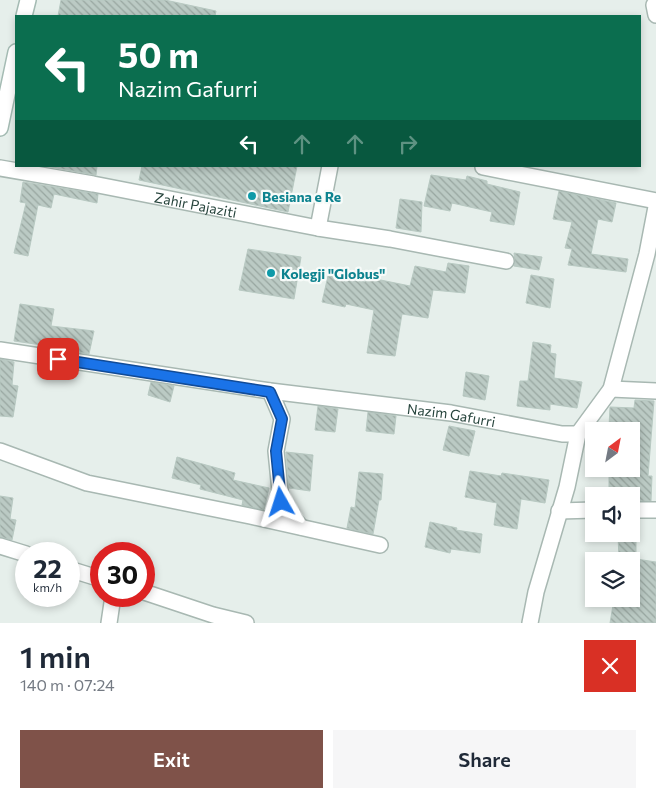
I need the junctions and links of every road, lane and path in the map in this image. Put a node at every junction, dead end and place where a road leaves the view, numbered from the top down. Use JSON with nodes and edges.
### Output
{"nodes":[{"id":1,"x":28,"y":0,"type":"edge"},
{"id":2,"x":656,"y":2,"type":"edge"},
{"id":3,"x":24,"y":15,"type":"edge"},
{"id":4,"x":656,"y":15,"type":"edge"},
{"id":5,"x":15,"y":57,"type":"edge"},
{"id":6,"x":0,"y":128,"type":"edge"},
{"id":7,"x":330,"y":167,"type":"edge"},
{"id":8,"x":0,"y":168,"type":"edge"},
{"id":9,"x":483,"y":168,"type":"edge"},
{"id":10,"x":656,"y":201,"type":"edge"},
{"id":11,"x":656,"y":208,"type":"edge"},
{"id":12,"x":318,"y":228,"type":"junction"},
{"id":13,"x":652,"y":254,"type":"edge"},
{"id":14,"x":506,"y":261,"type":"dead end"},
{"id":15,"x":0,"y":350,"type":"edge"},
{"id":16,"x":611,"y":389,"type":"junction"},
{"id":17,"x":656,"y":391,"type":"edge"},
{"id":18,"x":270,"y":392,"type":"junction"},
{"id":19,"x":578,"y":434,"type":"junction"},
{"id":20,"x":0,"y":451,"type":"edge"},
{"id":21,"x":585,"y":510,"type":"edge"},
{"id":22,"x":640,"y":510,"type":"edge"},
{"id":23,"x":656,"y":510,"type":"edge"},
{"id":24,"x":559,"y":511,"type":"junction"},
{"id":25,"x":302,"y":527,"type":"junction"},
{"id":26,"x":380,"y":545,"type":"dead end"},
{"id":27,"x":0,"y":546,"type":"edge"},
{"id":28,"x":15,"y":551,"type":"edge"},
{"id":29,"x":155,"y":596,"type":"edge"},
{"id":30,"x":111,"y":607,"type":"edge"},
{"id":31,"x":213,"y":619,"type":"edge"},
{"id":32,"x":109,"y":623,"type":"edge"},
{"id":33,"x":246,"y":623,"type":"edge"},
{"id":34,"x":530,"y":623,"type":"edge"}],
"edges":[{"from":1,"to":3,"type":"street"},
{"from":2,"to":4,"type":"street"},
{"from":5,"to":6,"type":"street"},
{"from":7,"to":12,"type":"street"},
{"from":8,"to":12,"type":"street","name":"Zahir Pajaziti"},
{"from":9,"to":10,"type":"street"},
{"from":11,"to":13,"type":"street"},
{"from":12,"to":14,"type":"street","name":"Zahir Pajaziti"},
{"from":13,"to":16,"type":"street"},
{"from":15,"to":18,"type":"street","name":"Nazim Gafurri"},
{"from":16,"to":17,"type":"street"},
{"from":16,"to":19,"type":"street"},
{"from":18,"to":19,"type":"street","name":"Nazim Gafurri"},
{"from":18,"to":25,"type":"street"},
{"from":19,"to":24,"type":"street"},
{"from":20,"to":25,"type":"street"},
{"from":21,"to":24,"type":"street"},
{"from":22,"to":23,"type":"street"},
{"from":24,"to":34,"type":"street"},
{"from":25,"to":26,"type":"street"},
{"from":27,"to":28,"type":"street"},
{"from":29,"to":31,"type":"street"},
{"from":30,"to":32,"type":"street"},
{"from":31,"to":33,"type":"street"}]}
